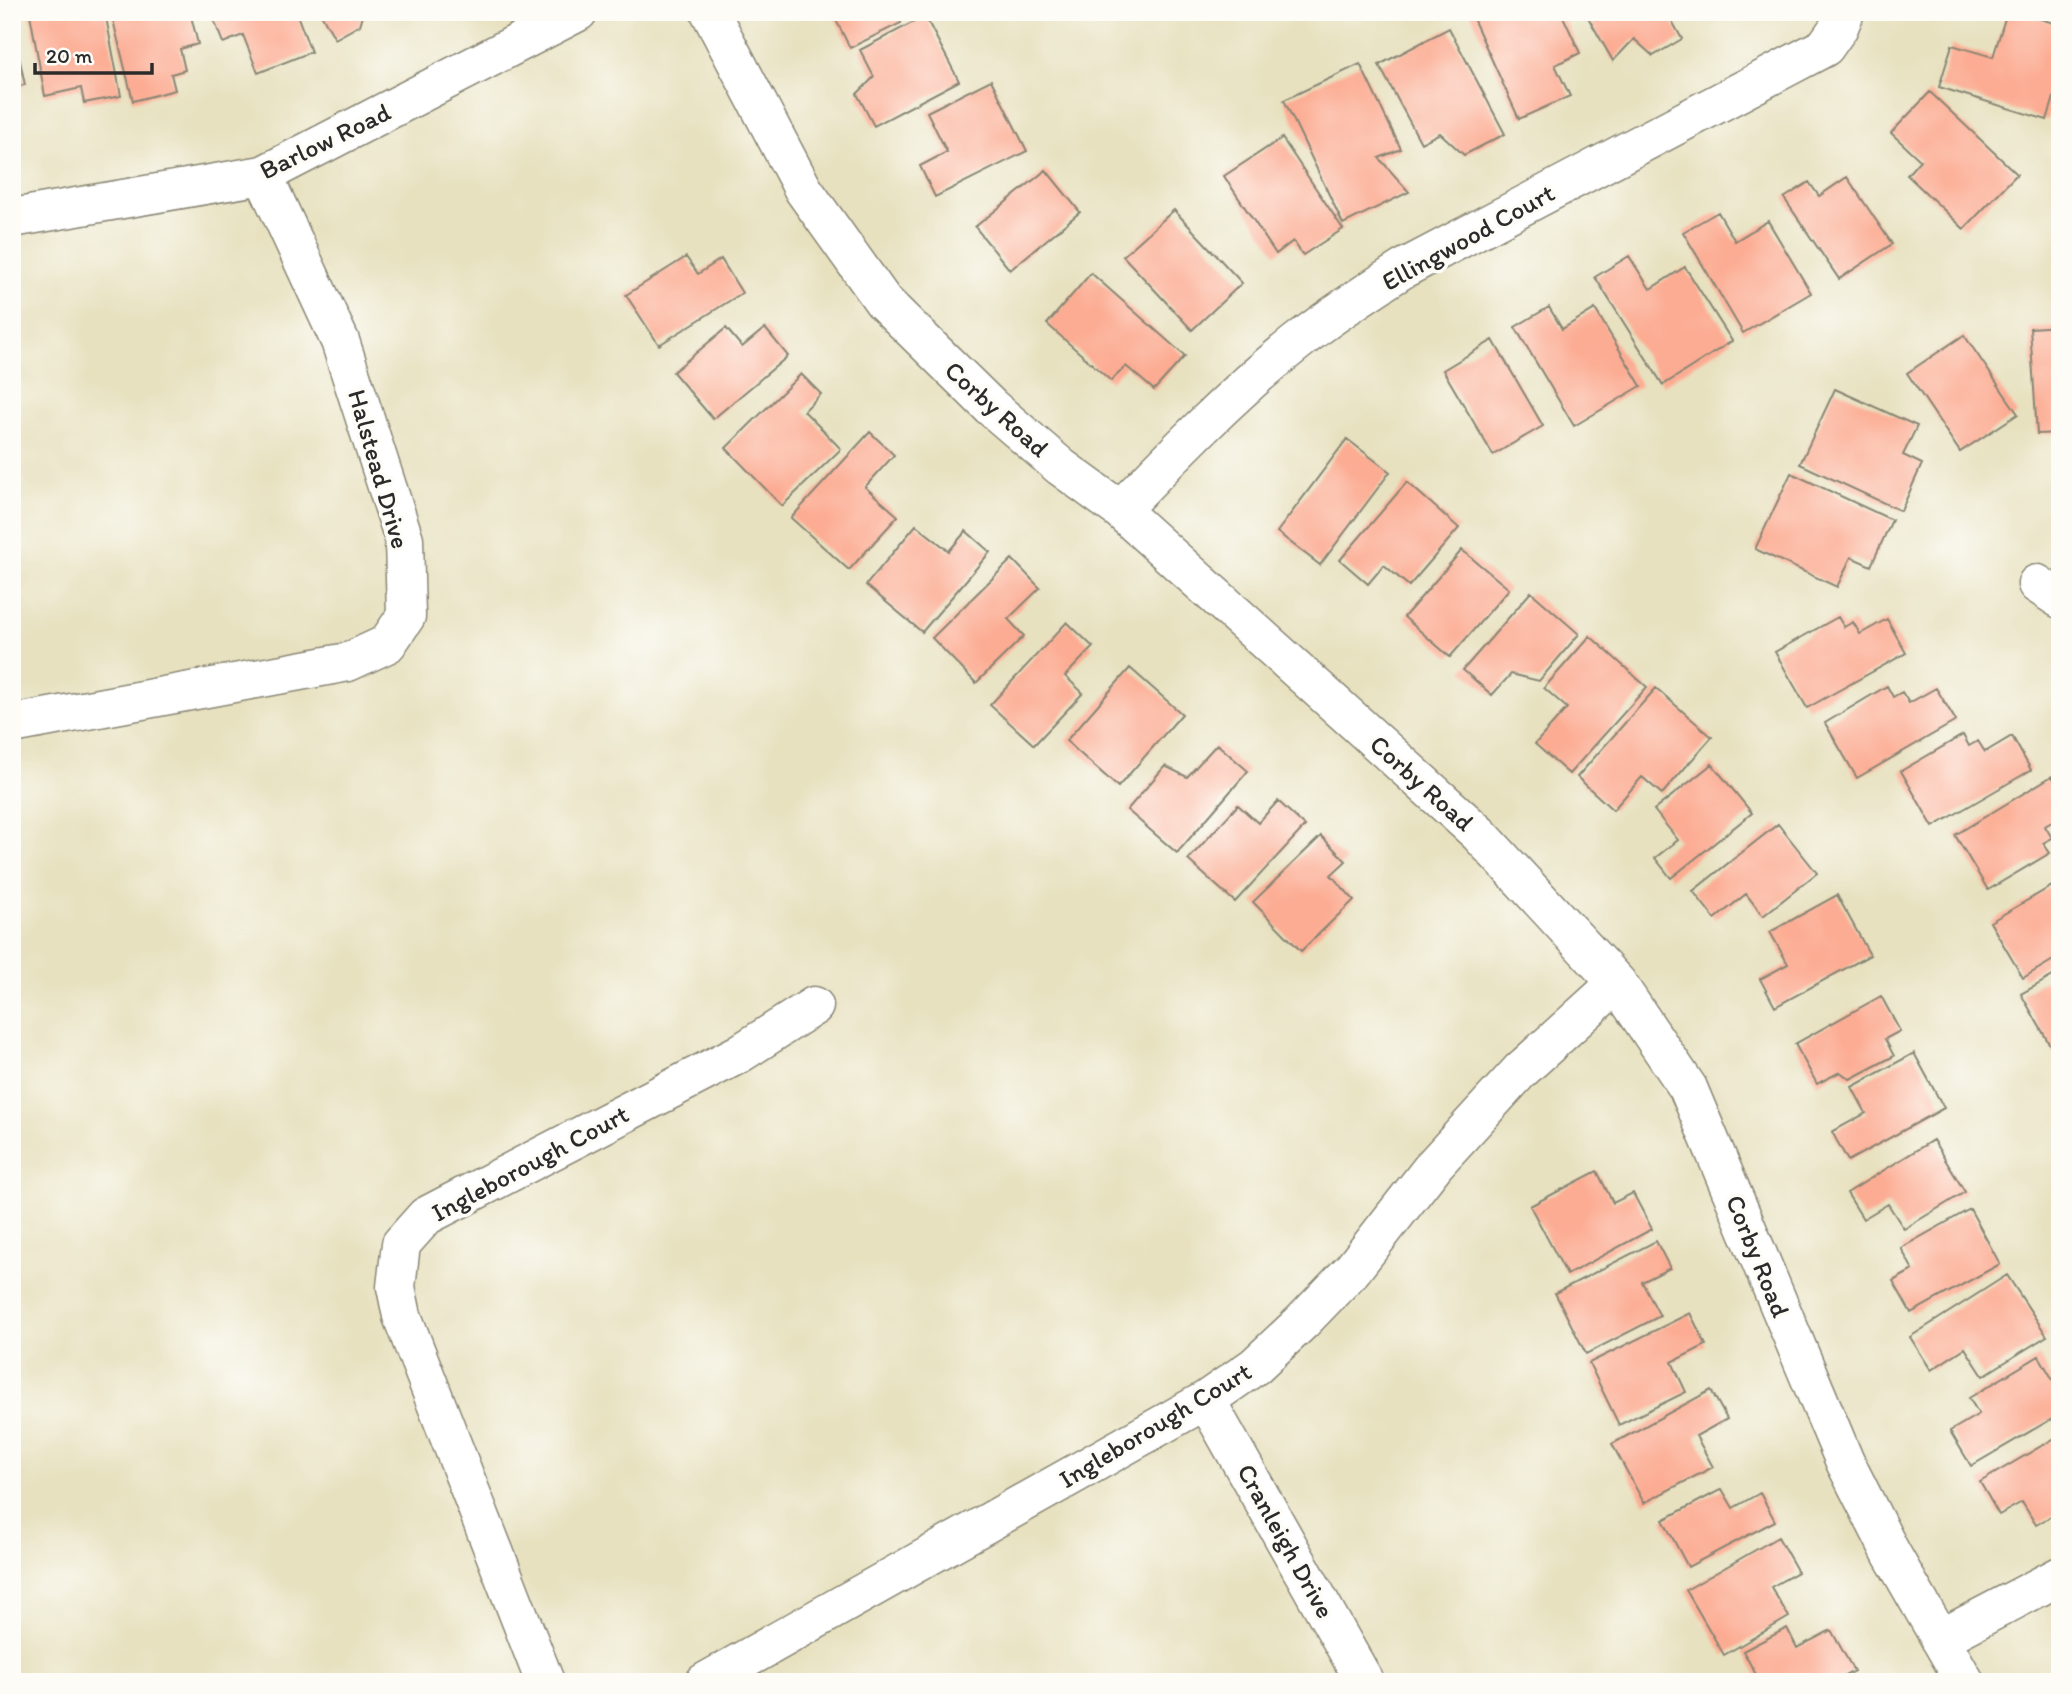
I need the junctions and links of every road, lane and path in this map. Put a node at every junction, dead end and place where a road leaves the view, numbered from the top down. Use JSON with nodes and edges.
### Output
{"nodes":[{"id":1,"x":578,"y":12,"type":"edge"},
{"id":2,"x":710,"y":12,"type":"edge"},
{"id":3,"x":1845,"y":12,"type":"edge"},
{"id":4,"x":263,"y":175,"type":"junction"},
{"id":5,"x":12,"y":218,"type":"edge"},
{"id":6,"x":1120,"y":510,"type":"junction"},
{"id":7,"x":12,"y":724,"type":"edge"},
{"id":8,"x":1617,"y":983,"type":"junction"},
{"id":9,"x":814,"y":1006,"type":"dead end"},
{"id":10,"x":1206,"y":1400,"type":"junction"},
{"id":11,"x":2060,"y":1576,"type":"edge"},
{"id":12,"x":1940,"y":1639,"type":"junction"},
{"id":13,"x":545,"y":1682,"type":"edge"},
{"id":14,"x":705,"y":1682,"type":"edge"},
{"id":15,"x":1365,"y":1682,"type":"edge"},
{"id":16,"x":1965,"y":1682,"type":"edge"}],
"edges":[{"from":1,"to":4,"type":"street","name":"Barlow Road"},
{"from":2,"to":6,"type":"street","name":"Corby Road"},
{"from":3,"to":6,"type":"street","name":"Ellingwood Court"},
{"from":4,"to":5,"type":"street","name":"Barlow Road"},
{"from":4,"to":7,"type":"street","name":"Halstead Drive"},
{"from":6,"to":8,"type":"street","name":"Corby Road"},
{"from":8,"to":10,"type":"street","name":"Ingleborough Court"},
{"from":8,"to":12,"type":"street","name":"Corby Road"},
{"from":9,"to":13,"type":"street","name":"Ingleborough Court"},
{"from":10,"to":14,"type":"street","name":"Ingleborough Court"},
{"from":10,"to":15,"type":"street","name":"Cranleigh Drive"},
{"from":11,"to":12,"type":"street"},
{"from":12,"to":16,"type":"street","name":"Corby Road"}]}
